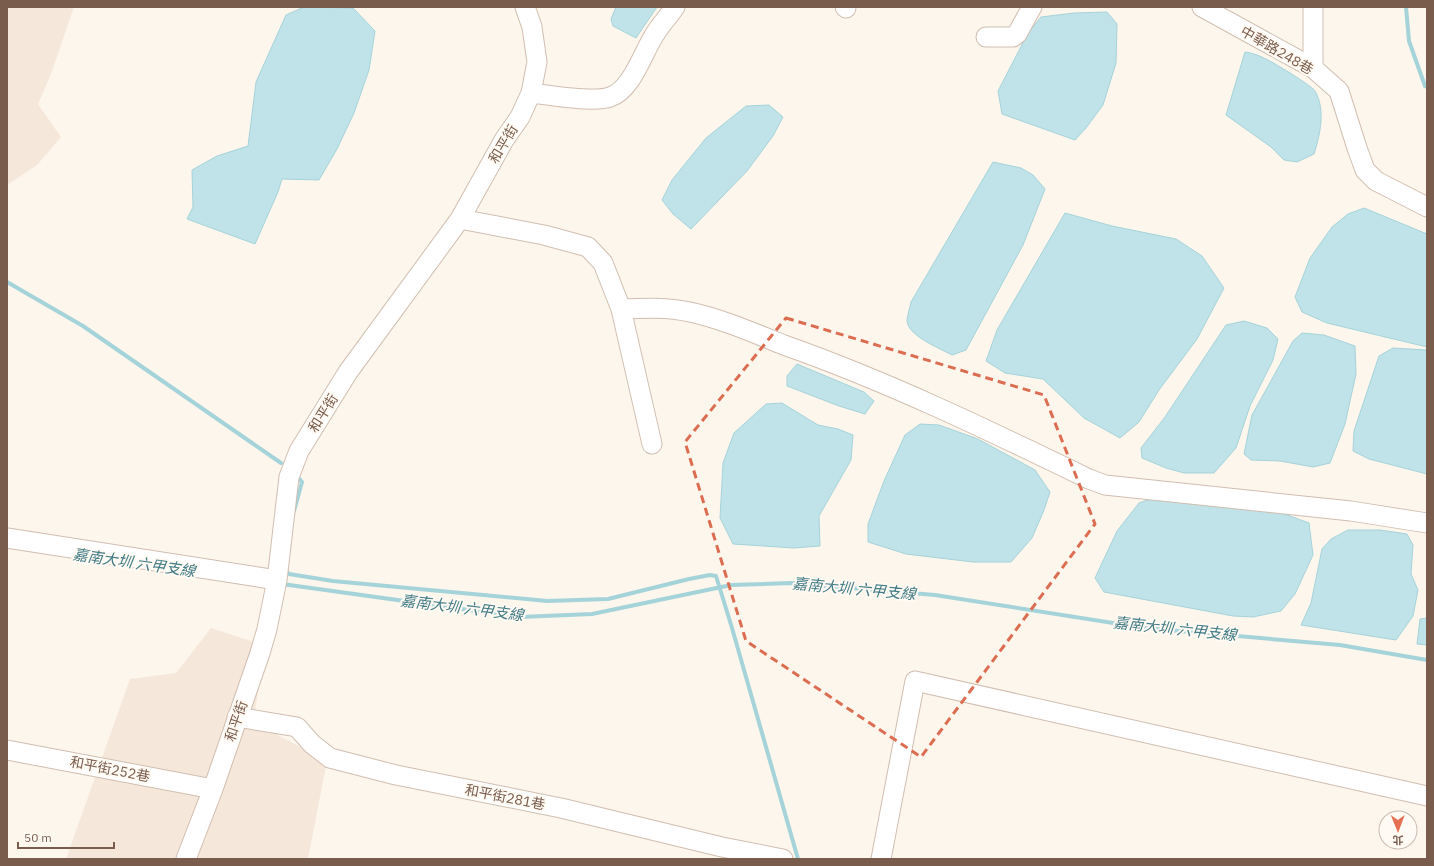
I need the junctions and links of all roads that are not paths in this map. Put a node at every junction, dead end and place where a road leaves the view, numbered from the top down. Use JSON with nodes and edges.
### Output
{"nodes":[{"id":1,"x":525,"y":7,"type":"edge"},
{"id":2,"x":675,"y":7,"type":"edge"},
{"id":3,"x":1032,"y":7,"type":"edge"},
{"id":4,"x":1202,"y":7,"type":"edge"},
{"id":5,"x":1313,"y":7,"type":"edge"},
{"id":6,"x":986,"y":37,"type":"dead end"},
{"id":7,"x":1313,"y":68,"type":"junction"},
{"id":8,"x":531,"y":93,"type":"junction"},
{"id":9,"x":1427,"y":207,"type":"edge"},
{"id":10,"x":460,"y":219,"type":"junction"},
{"id":11,"x":621,"y":309,"type":"junction"},
{"id":12,"x":652,"y":444,"type":"dead end"},
{"id":13,"x":1427,"y":523,"type":"edge"},
{"id":14,"x":7,"y":538,"type":"edge"},
{"id":15,"x":277,"y":580,"type":"junction"},
{"id":16,"x":237,"y":717,"type":"junction"},
{"id":17,"x":7,"y":750,"type":"edge"},
{"id":18,"x":212,"y":789,"type":"junction"},
{"id":19,"x":1427,"y":796,"type":"edge"},
{"id":20,"x":709,"y":851,"type":"edge"},
{"id":21,"x":186,"y":859,"type":"edge"},
{"id":22,"x":783,"y":859,"type":"edge"},
{"id":23,"x":881,"y":859,"type":"edge"}],
"edges":[{"from":1,"to":8,"type":"street","name":"和平街"},
{"from":2,"to":8,"type":"street"},
{"from":3,"to":6,"type":"street"},
{"from":4,"to":7,"type":"street","name":"中華路248巷"},
{"from":5,"to":7,"type":"street"},
{"from":7,"to":9,"type":"street","name":"中華路248巷"},
{"from":8,"to":10,"type":"street","name":"和平街"},
{"from":10,"to":11,"type":"street"},
{"from":10,"to":15,"type":"street","name":"和平街"},
{"from":11,"to":12,"type":"street"},
{"from":11,"to":13,"type":"street"},
{"from":14,"to":15,"type":"street"},
{"from":15,"to":16,"type":"street","name":"和平街"},
{"from":16,"to":18,"type":"street","name":"和平街"},
{"from":16,"to":20,"type":"street","name":"和平街281巷"},
{"from":17,"to":18,"type":"street","name":"和平街252巷"},
{"from":18,"to":21,"type":"street","name":"和平街"},
{"from":19,"to":23,"type":"street"},
{"from":20,"to":22,"type":"street","name":"和平街281巷"}]}
